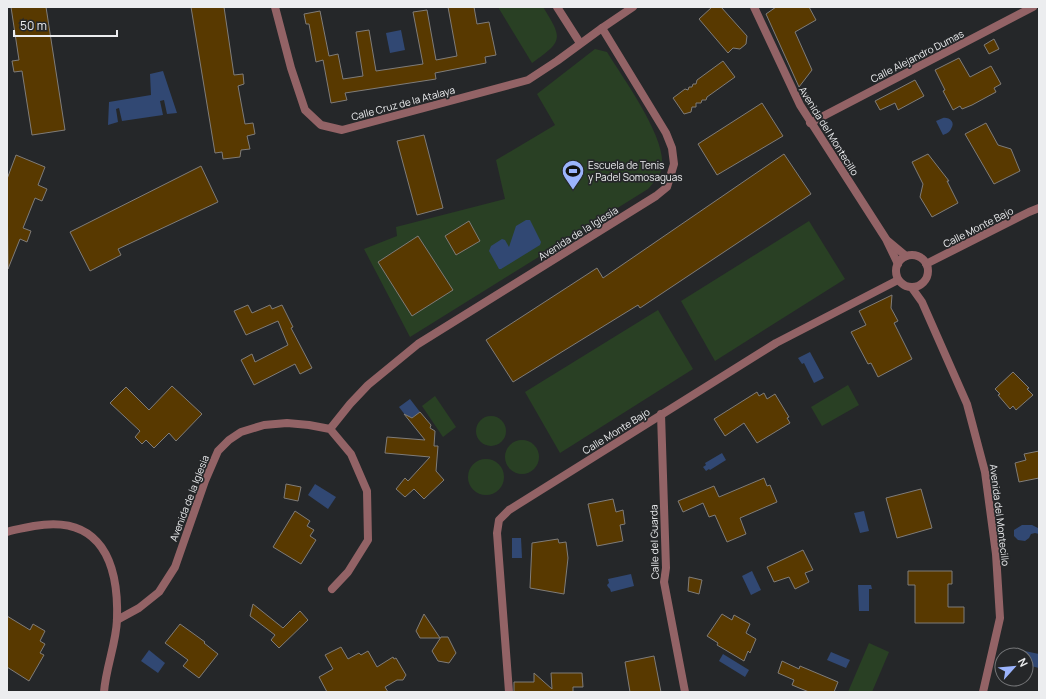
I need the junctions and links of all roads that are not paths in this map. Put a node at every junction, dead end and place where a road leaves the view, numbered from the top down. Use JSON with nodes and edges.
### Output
{"nodes":[{"id":1,"x":275,"y":7,"type":"edge"},
{"id":2,"x":557,"y":7,"type":"edge"},
{"id":3,"x":633,"y":7,"type":"edge"},
{"id":4,"x":754,"y":7,"type":"edge"},
{"id":5,"x":1033,"y":7,"type":"edge"},
{"id":6,"x":602,"y":28,"type":"junction"},
{"id":7,"x":580,"y":43,"type":"junction"},
{"id":8,"x":810,"y":123,"type":"junction"},
{"id":9,"x":1039,"y":208,"type":"edge"},
{"id":10,"x":886,"y":239,"type":"junction"},
{"id":11,"x":906,"y":256,"type":"junction"},
{"id":12,"x":898,"y":264,"type":"junction"},
{"id":13,"x":926,"y":264,"type":"junction"},
{"id":14,"x":898,"y":280,"type":"junction"},
{"id":15,"x":923,"y":283,"type":"junction"},
{"id":16,"x":912,"y":288,"type":"junction"},
{"id":17,"x":922,"y":302,"type":"junction"},
{"id":18,"x":661,"y":414,"type":"junction"},
{"id":19,"x":330,"y":429,"type":"junction"},
{"id":20,"x":7,"y":532,"type":"edge"},
{"id":21,"x":332,"y":589,"type":"dead end"},
{"id":22,"x":117,"y":620,"type":"junction"},
{"id":23,"x":104,"y":692,"type":"edge"},
{"id":24,"x":509,"y":692,"type":"edge"},
{"id":25,"x":685,"y":692,"type":"edge"},
{"id":26,"x":983,"y":692,"type":"edge"}],
"edges":[{"from":1,"to":7,"type":"street","name":"Calle Cruz de la Atalaya"},
{"from":2,"to":7,"type":"street"},
{"from":3,"to":6,"type":"street"},
{"from":4,"to":8,"type":"street","name":"Avenida del Montecillo"},
{"from":5,"to":8,"type":"street","name":"Calle Alejandro Dumas"},
{"from":6,"to":7,"type":"street","name":"Calle Cruz de la Atalaya"},
{"from":6,"to":19,"type":"street","name":"Avenida de la Iglesia"},
{"from":8,"to":10,"type":"street","name":"Avenida del Montecillo"},
{"from":9,"to":13,"type":"street","name":"Calle Monte Bajo"},
{"from":10,"to":11,"type":"street","name":"Avenida del Montecillo"},
{"from":10,"to":12,"type":"street","name":"Avenida del Montecillo"},
{"from":11,"to":12,"type":"street"},
{"from":11,"to":13,"type":"street"},
{"from":12,"to":14,"type":"street"},
{"from":13,"to":15,"type":"street"},
{"from":14,"to":16,"type":"street"},
{"from":14,"to":18,"type":"street","name":"Calle Monte Bajo"},
{"from":15,"to":16,"type":"street"},
{"from":15,"to":17,"type":"street","name":"Avenida del Montecillo"},
{"from":16,"to":17,"type":"street","name":"Avenida del Montecillo"},
{"from":17,"to":26,"type":"street","name":"Avenida del Montecillo"},
{"from":18,"to":24,"type":"street","name":"Calle Monte Bajo"},
{"from":18,"to":25,"type":"street","name":"Calle del Guarda"},
{"from":19,"to":21,"type":"street"},
{"from":19,"to":22,"type":"street","name":"Avenida de la Iglesia"},
{"from":20,"to":22,"type":"street"},
{"from":22,"to":23,"type":"street"}]}
